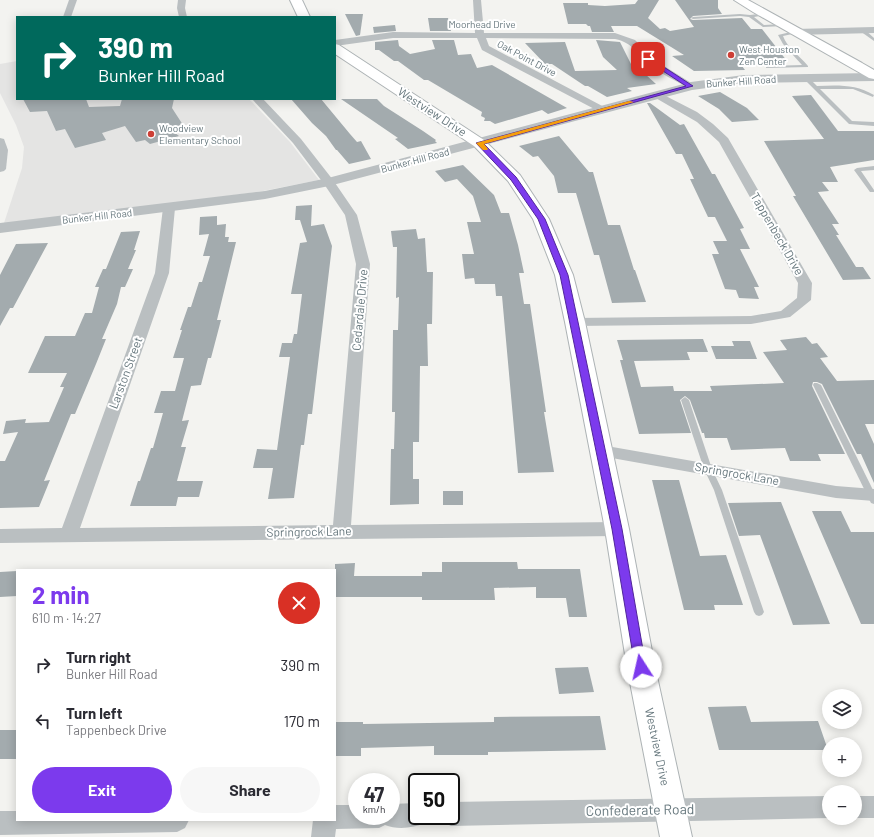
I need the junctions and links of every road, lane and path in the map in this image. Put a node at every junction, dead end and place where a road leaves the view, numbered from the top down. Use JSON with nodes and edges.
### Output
{"nodes":[{"id":1,"x":73,"y":0,"type":"edge"},
{"id":2,"x":182,"y":0,"type":"edge"},
{"id":3,"x":296,"y":0,"type":"edge"},
{"id":4,"x":478,"y":0,"type":"edge"},
{"id":5,"x":740,"y":0,"type":"edge"},
{"id":6,"x":764,"y":14,"type":"junction"},
{"id":7,"x":68,"y":16,"type":"edge"},
{"id":8,"x":183,"y":16,"type":"edge"},
{"id":9,"x":304,"y":16,"type":"edge"},
{"id":10,"x":750,"y":16,"type":"junction"},
{"id":11,"x":693,"y":18,"type":"dead end"},
{"id":12,"x":783,"y":25,"type":"junction"},
{"id":13,"x":862,"y":30,"type":"junction"},
{"id":14,"x":874,"y":30,"type":"edge"},
{"id":15,"x":794,"y":32,"type":"junction"},
{"id":16,"x":480,"y":35,"type":"junction"},
{"id":17,"x":874,"y":40,"type":"edge"},
{"id":18,"x":336,"y":43,"type":"edge"},
{"id":19,"x":336,"y":49,"type":"edge"},
{"id":20,"x":768,"y":67,"type":"dead end"},
{"id":21,"x":874,"y":76,"type":"edge"},
{"id":22,"x":810,"y":77,"type":"junction"},
{"id":23,"x":859,"y":77,"type":"junction"},
{"id":24,"x":690,"y":86,"type":"junction"},
{"id":25,"x":874,"y":93,"type":"edge"},
{"id":26,"x":658,"y":95,"type":"junction"},
{"id":27,"x":258,"y":100,"type":"edge"},
{"id":28,"x":602,"y":110,"type":"junction"},
{"id":29,"x":874,"y":124,"type":"edge"},
{"id":30,"x":0,"y":141,"type":"edge"},
{"id":31,"x":479,"y":143,"type":"junction"},
{"id":32,"x":874,"y":168,"type":"edge"},
{"id":33,"x":0,"y":170,"type":"edge"},
{"id":34,"x":329,"y":182,"type":"junction"},
{"id":35,"x":872,"y":191,"type":"dead end"},
{"id":36,"x":169,"y":208,"type":"junction"},
{"id":37,"x":0,"y":228,"type":"edge"},
{"id":38,"x":575,"y":322,"type":"junction"},
{"id":39,"x":817,"y":385,"type":"dead end"},
{"id":40,"x":685,"y":400,"type":"dead end"},
{"id":41,"x":601,"y":452,"type":"junction"},
{"id":42,"x":708,"y":469,"type":"junction"},
{"id":43,"x":873,"y":497,"type":"edge"},
{"id":44,"x":617,"y":529,"type":"junction"},
{"id":45,"x":341,"y":532,"type":"junction"},
{"id":46,"x":69,"y":535,"type":"junction"},
{"id":47,"x":0,"y":536,"type":"edge"},
{"id":48,"x":759,"y":612,"type":"dead end"},
{"id":49,"x":862,"y":807,"type":"edge"},
{"id":50,"x":874,"y":807,"type":"edge"},
{"id":51,"x":822,"y":808,"type":"edge"},
{"id":52,"x":670,"y":810,"type":"junction"},
{"id":53,"x":460,"y":814,"type":"edge"},
{"id":54,"x":336,"y":817,"type":"edge"},
{"id":55,"x":348,"y":817,"type":"edge"},
{"id":56,"x":118,"y":821,"type":"edge"},
{"id":57,"x":325,"y":821,"type":"edge"},
{"id":58,"x":0,"y":823,"type":"edge"},
{"id":59,"x":323,"y":837,"type":"edge"},
{"id":60,"x":676,"y":837,"type":"edge"}],
"edges":[{"from":1,"to":7,"type":"street"},
{"from":2,"to":8,"type":"street"},
{"from":3,"to":9,"type":"main road"},
{"from":4,"to":16,"type":"street"},
{"from":5,"to":6,"type":"main road"},
{"from":6,"to":10,"type":"lane"},
{"from":6,"to":12,"type":"main road"},
{"from":10,"to":11,"type":"lane"},
{"from":10,"to":12,"type":"lane"},
{"from":12,"to":15,"type":"main road"},
{"from":13,"to":14,"type":"street"},
{"from":13,"to":15,"type":"street"},
{"from":13,"to":17,"type":"lane"},
{"from":15,"to":21,"type":"main road"},
{"from":15,"to":22,"type":"lane"},
{"from":15,"to":23,"type":"main road"},
{"from":16,"to":18,"type":"street","name":"Moorhead Drive"},
{"from":16,"to":24,"type":"street","name":"Moorhead Drive"},
{"from":16,"to":28,"type":"street","name":"Oak Point Drive"},
{"from":19,"to":31,"type":"main road","name":"Westview Drive"},
{"from":20,"to":22,"type":"lane"},
{"from":21,"to":23,"type":"street","name":"Bunker Hill Road"},
{"from":22,"to":23,"type":"street","name":"Bunker Hill Road"},
{"from":22,"to":24,"type":"street","name":"Bunker Hill Road"},
{"from":22,"to":25,"type":"lane"},
{"from":22,"to":29,"type":"lane"},
{"from":23,"to":25,"type":"main road"},
{"from":24,"to":26,"type":"street","name":"Bunker Hill Road"},
{"from":26,"to":28,"type":"street","name":"Bunker Hill Road"},
{"from":26,"to":38,"type":"street","name":"Tappenbeck Drive"},
{"from":27,"to":34,"type":"street","name":"Cedardale Drive"},
{"from":28,"to":31,"type":"street","name":"Bunker Hill Road"},
{"from":30,"to":33,"type":"street"},
{"from":31,"to":34,"type":"street","name":"Bunker Hill Road"},
{"from":31,"to":38,"type":"main road","name":"Westview Drive"},
{"from":32,"to":35,"type":"lane"},
{"from":34,"to":36,"type":"street","name":"Bunker Hill Road"},
{"from":34,"to":45,"type":"street","name":"Cedardale Drive"},
{"from":36,"to":37,"type":"street","name":"Bunker Hill Road"},
{"from":36,"to":46,"type":"street","name":"Larston Street"},
{"from":38,"to":41,"type":"main road","name":"Westview Drive"},
{"from":39,"to":43,"type":"lane"},
{"from":40,"to":42,"type":"lane"},
{"from":41,"to":42,"type":"street","name":"Springrock Lane"},
{"from":41,"to":44,"type":"main road","name":"Westview Drive"},
{"from":42,"to":43,"type":"street","name":"Springrock Lane"},
{"from":42,"to":48,"type":"lane"},
{"from":44,"to":45,"type":"street","name":"Springrock Lane"},
{"from":44,"to":52,"type":"main road","name":"Westview Drive"},
{"from":45,"to":46,"type":"street","name":"Springrock Lane"},
{"from":46,"to":47,"type":"street","name":"Springrock Lane"},
{"from":49,"to":50,"type":"street"},
{"from":51,"to":52,"type":"street","name":"Confederate Road"},
{"from":52,"to":53,"type":"street","name":"Confederate Road"},
{"from":52,"to":60,"type":"main road","name":"Westview Drive"},
{"from":54,"to":55,"type":"street"},
{"from":56,"to":58,"type":"street"},
{"from":57,"to":59,"type":"street"}]}
